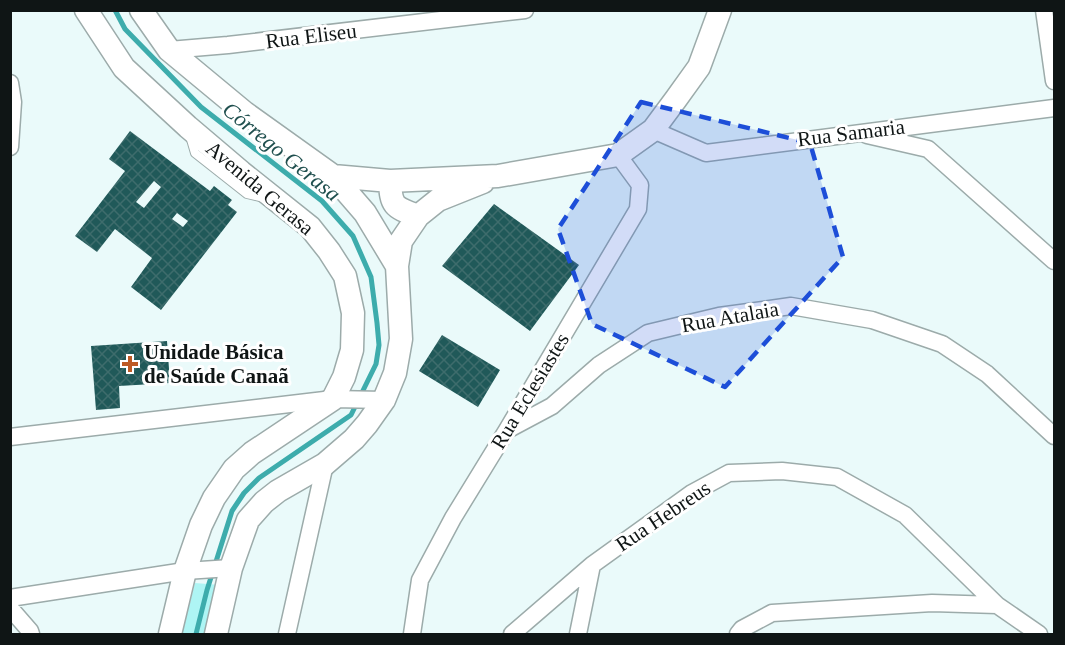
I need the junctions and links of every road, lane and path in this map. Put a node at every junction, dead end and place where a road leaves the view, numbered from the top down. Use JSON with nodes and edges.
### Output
{"nodes":[{"id":1,"x":86,"y":10,"type":"edge"},
{"id":2,"x":141,"y":10,"type":"edge"},
{"id":3,"x":525,"y":10,"type":"edge"},
{"id":4,"x":720,"y":10,"type":"edge"},
{"id":5,"x":1044,"y":10,"type":"edge"},
{"id":6,"x":169,"y":50,"type":"junction"},
{"id":7,"x":1054,"y":81,"type":"edge"},
{"id":8,"x":10,"y":83,"type":"edge"},
{"id":9,"x":12,"y":103,"type":"edge"},
{"id":10,"x":1054,"y":108,"type":"edge"},
{"id":11,"x":653,"y":130,"type":"junction"},
{"id":12,"x":858,"y":132,"type":"junction"},
{"id":13,"x":10,"y":147,"type":"edge"},
{"id":14,"x":618,"y":155,"type":"junction"},
{"id":15,"x":333,"y":176,"type":"junction"},
{"id":16,"x":498,"y":176,"type":"junction"},
{"id":17,"x":390,"y":181,"type":"junction"},
{"id":18,"x":418,"y":216,"type":"junction"},
{"id":19,"x":1054,"y":261,"type":"edge"},
{"id":20,"x":397,"y":266,"type":"junction"},
{"id":21,"x":343,"y":399,"type":"junction"},
{"id":22,"x":379,"y":400,"type":"junction"},
{"id":23,"x":507,"y":430,"type":"junction"},
{"id":24,"x":10,"y":436,"type":"edge"},
{"id":25,"x":1054,"y":436,"type":"edge"},
{"id":26,"x":325,"y":464,"type":"junction"},
{"id":27,"x":592,"y":566,"type":"junction"},
{"id":28,"x":227,"y":568,"type":"junction"},
{"id":29,"x":193,"y":571,"type":"junction"},
{"id":30,"x":10,"y":598,"type":"edge"},
{"id":31,"x":997,"y":605,"type":"junction"},
{"id":32,"x":10,"y":608,"type":"edge"},
{"id":33,"x":31,"y":634,"type":"edge"},
{"id":34,"x":170,"y":634,"type":"edge"},
{"id":35,"x":216,"y":634,"type":"edge"},
{"id":36,"x":287,"y":634,"type":"edge"},
{"id":37,"x":412,"y":634,"type":"edge"},
{"id":38,"x":512,"y":634,"type":"edge"},
{"id":39,"x":578,"y":634,"type":"edge"},
{"id":40,"x":738,"y":634,"type":"edge"},
{"id":41,"x":1039,"y":634,"type":"edge"}],
"edges":[{"from":1,"to":21,"type":"main road","name":"Avenida Gerasa"},
{"from":2,"to":6,"type":"main road"},
{"from":3,"to":6,"type":"street","name":"Rua Eliseu"},
{"from":4,"to":11,"type":"main road"},
{"from":5,"to":7,"type":"street"},
{"from":6,"to":15,"type":"main road"},
{"from":8,"to":9,"type":"street"},
{"from":9,"to":13,"type":"street"},
{"from":10,"to":12,"type":"street","name":"Rua Samaria"},
{"from":11,"to":12,"type":"street","name":"Rua Samaria"},
{"from":11,"to":14,"type":"main road"},
{"from":12,"to":19,"type":"street"},
{"from":14,"to":16,"type":"main road"},
{"from":14,"to":23,"type":"street","name":"Rua Eclesiastes"},
{"from":15,"to":17,"type":"main road"},
{"from":15,"to":20,"type":"main road"},
{"from":16,"to":17,"type":"main road"},
{"from":16,"to":18,"type":"main road"},
{"from":17,"to":18,"type":"main road"},
{"from":18,"to":20,"type":"main road"},
{"from":20,"to":22,"type":"main road"},
{"from":21,"to":22,"type":"street"},
{"from":21,"to":24,"type":"street"},
{"from":21,"to":29,"type":"main road"},
{"from":22,"to":26,"type":"main road"},
{"from":23,"to":25,"type":"street","name":"Rua Atalaia"},
{"from":23,"to":37,"type":"street","name":"Rua Eclesiastes"},
{"from":26,"to":28,"type":"main road"},
{"from":26,"to":36,"type":"street"},
{"from":27,"to":31,"type":"street","name":"Rua Hebreus"},
{"from":27,"to":38,"type":"street","name":"Rua Hebreus"},
{"from":27,"to":39,"type":"street"},
{"from":28,"to":29,"type":"street"},
{"from":28,"to":35,"type":"main road"},
{"from":29,"to":30,"type":"street"},
{"from":29,"to":34,"type":"main road"},
{"from":31,"to":40,"type":"street"},
{"from":31,"to":41,"type":"street","name":"Rua Hebreus"},
{"from":32,"to":33,"type":"street"}]}
